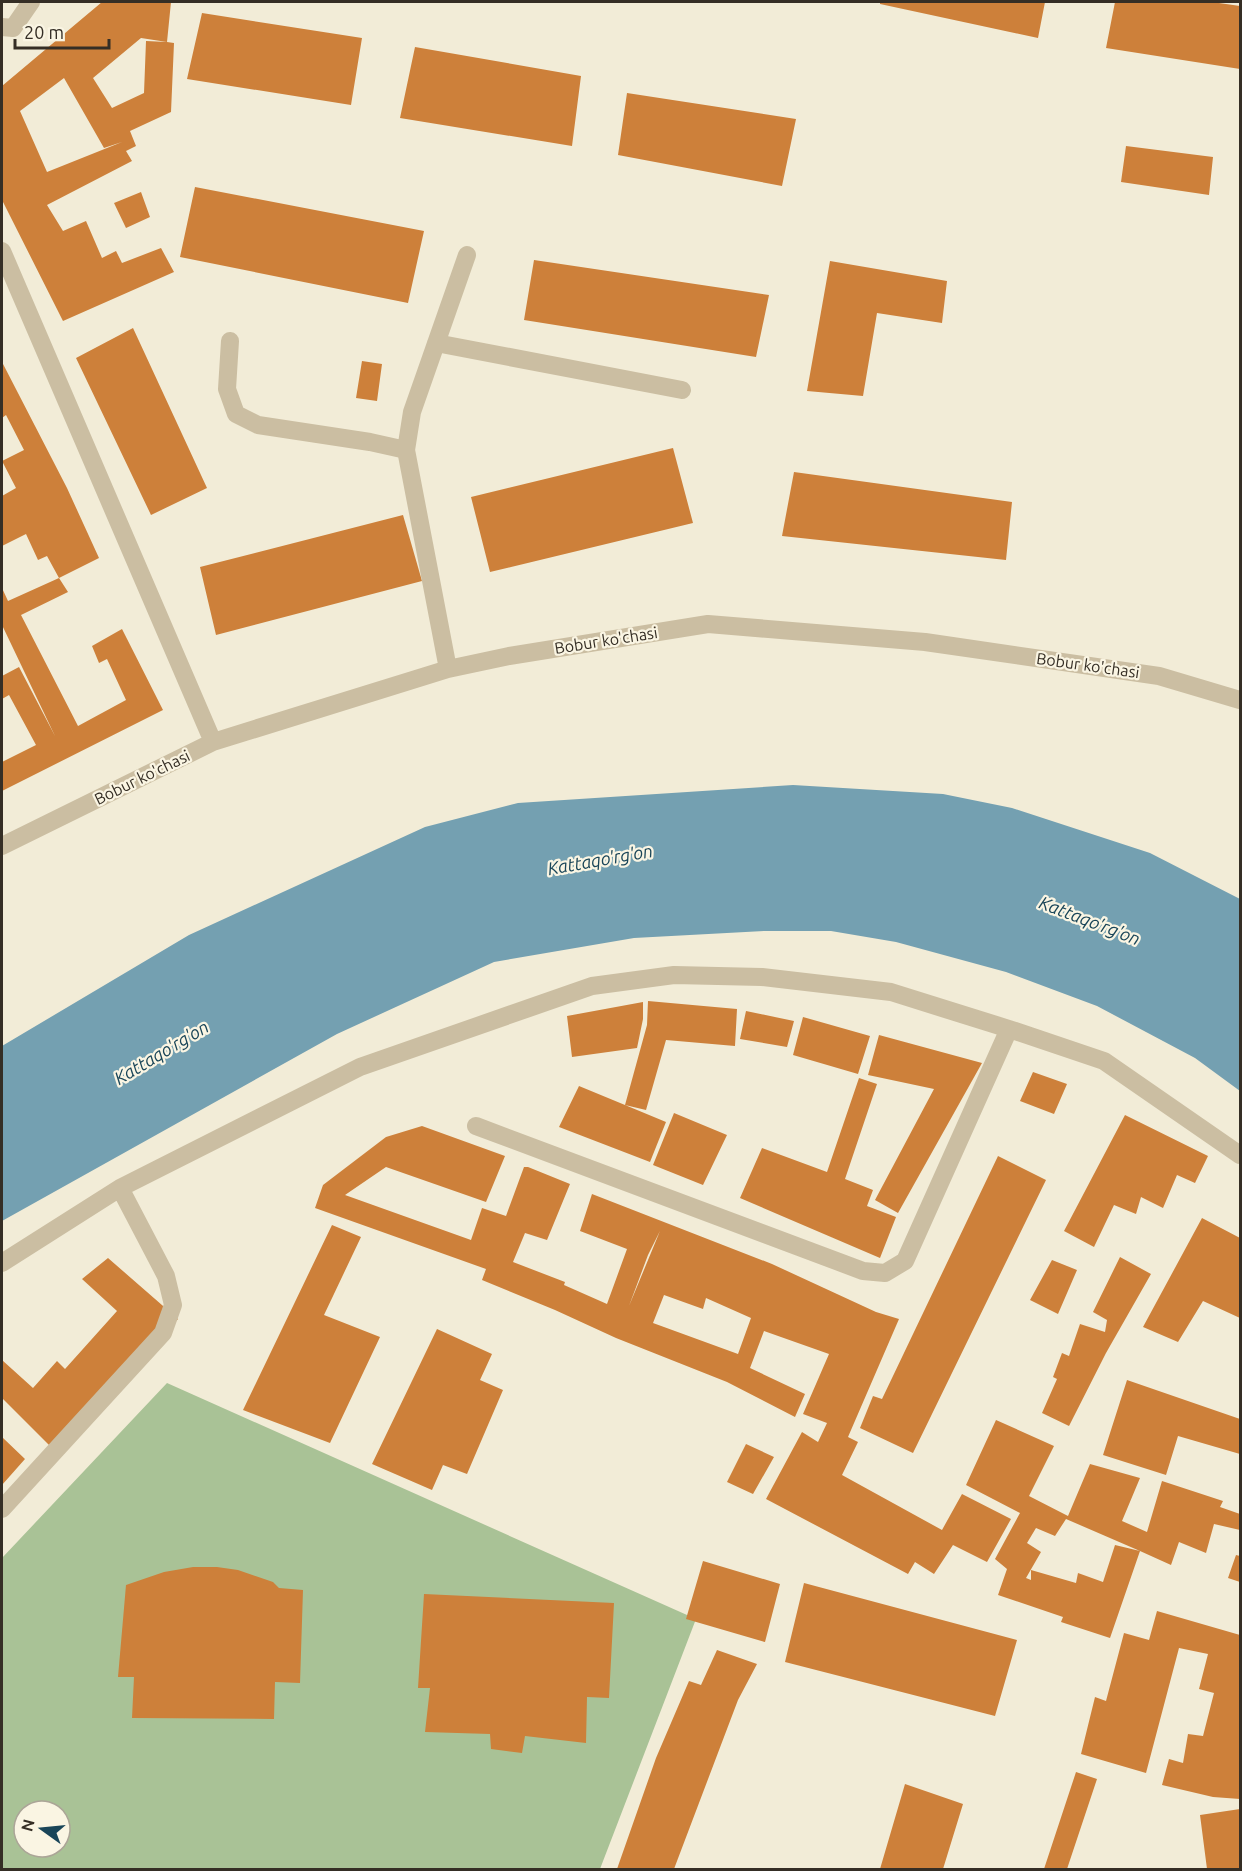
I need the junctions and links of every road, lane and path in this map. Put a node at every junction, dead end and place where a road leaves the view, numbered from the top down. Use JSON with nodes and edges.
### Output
{"nodes":[{"id":1,"x":32,"y":2,"type":"edge"},
{"id":2,"x":2,"y":27,"type":"edge"},
{"id":3,"x":2,"y":251,"type":"edge"},
{"id":4,"x":467,"y":255,"type":"dead end"},
{"id":5,"x":230,"y":340,"type":"dead end"},
{"id":6,"x":436,"y":344,"type":"junction"},
{"id":7,"x":682,"y":390,"type":"dead end"},
{"id":8,"x":406,"y":450,"type":"junction"},
{"id":9,"x":448,"y":669,"type":"junction"},
{"id":10,"x":1240,"y":700,"type":"edge"},
{"id":11,"x":213,"y":742,"type":"junction"},
{"id":12,"x":2,"y":846,"type":"edge"},
{"id":13,"x":1010,"y":1029,"type":"junction"},
{"id":14,"x":476,"y":1126,"type":"dead end"},
{"id":15,"x":1240,"y":1155,"type":"edge"},
{"id":16,"x":120,"y":1188,"type":"junction"},
{"id":17,"x":2,"y":1263,"type":"edge"},
{"id":18,"x":2,"y":1509,"type":"edge"}],
"edges":[{"from":1,"to":2,"type":"street"},
{"from":3,"to":11,"type":"street"},
{"from":4,"to":6,"type":"street"},
{"from":5,"to":8,"type":"street"},
{"from":6,"to":7,"type":"street"},
{"from":6,"to":8,"type":"street"},
{"from":8,"to":9,"type":"street"},
{"from":9,"to":10,"type":"street","name":"Bobur ko'chasi"},
{"from":9,"to":11,"type":"street","name":"Bobur ko'chasi"},
{"from":11,"to":12,"type":"street","name":"Bobur ko'chasi"},
{"from":13,"to":14,"type":"street"},
{"from":13,"to":15,"type":"street"},
{"from":13,"to":16,"type":"street"},
{"from":16,"to":17,"type":"street"},
{"from":16,"to":18,"type":"street"}]}
